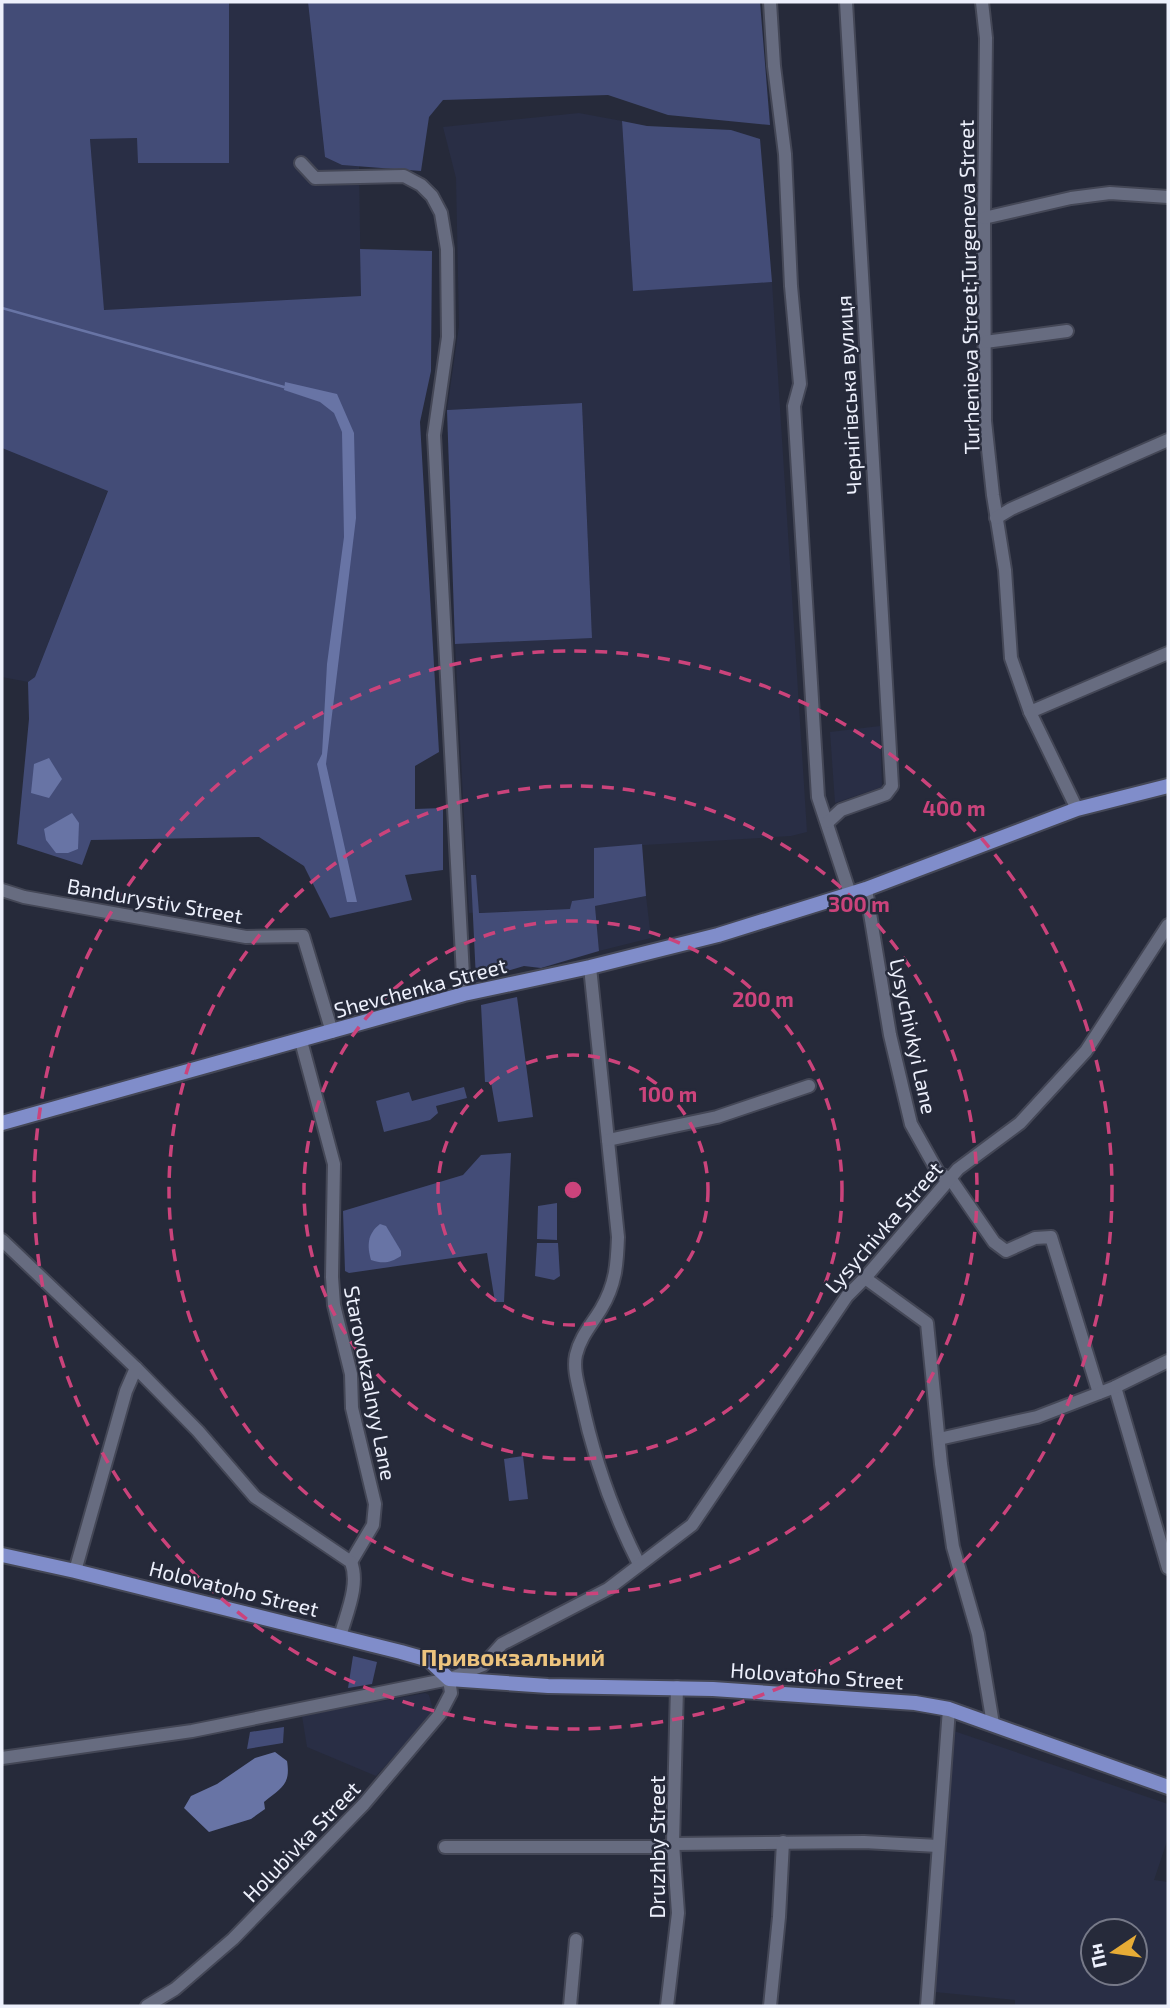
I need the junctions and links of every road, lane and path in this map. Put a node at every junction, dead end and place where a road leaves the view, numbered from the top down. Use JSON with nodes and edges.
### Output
{"nodes":[{"id":1,"x":770,"y":2,"type":"edge"},
{"id":2,"x":846,"y":2,"type":"edge"},
{"id":3,"x":982,"y":2,"type":"edge"},
{"id":4,"x":301,"y":163,"type":"dead end"},
{"id":5,"x":1168,"y":197,"type":"edge"},
{"id":6,"x":984,"y":218,"type":"junction"},
{"id":7,"x":1067,"y":331,"type":"dead end"},
{"id":8,"x":985,"y":342,"type":"junction"},
{"id":9,"x":1168,"y":440,"type":"edge"},
{"id":10,"x":996,"y":518,"type":"junction"},
{"id":11,"x":1168,"y":653,"type":"edge"},
{"id":12,"x":1030,"y":712,"type":"junction"},
{"id":13,"x":1168,"y":786,"type":"edge"},
{"id":14,"x":1077,"y":809,"type":"junction"},
{"id":15,"x":828,"y":822,"type":"junction"},
{"id":16,"x":866,"y":889,"type":"junction"},
{"id":17,"x":2,"y":890,"type":"edge"},
{"id":18,"x":850,"y":894,"type":"junction"},
{"id":19,"x":1168,"y":925,"type":"edge"},
{"id":20,"x":590,"y":967,"type":"junction"},
{"id":21,"x":464,"y":994,"type":"junction"},
{"id":22,"x":332,"y":1032,"type":"junction"},
{"id":23,"x":300,"y":1041,"type":"junction"},
{"id":24,"x":809,"y":1086,"type":"dead end"},
{"id":25,"x":2,"y":1123,"type":"edge"},
{"id":26,"x":608,"y":1140,"type":"junction"},
{"id":27,"x":950,"y":1178,"type":"junction"},
{"id":28,"x":2,"y":1240,"type":"edge"},
{"id":29,"x":865,"y":1278,"type":"junction"},
{"id":30,"x":1168,"y":1361,"type":"edge"},
{"id":31,"x":136,"y":1368,"type":"junction"},
{"id":32,"x":1115,"y":1387,"type":"junction"},
{"id":33,"x":1099,"y":1393,"type":"junction"},
{"id":34,"x":939,"y":1439,"type":"junction"},
{"id":35,"x":2,"y":1555,"type":"edge"},
{"id":36,"x":351,"y":1562,"type":"junction"},
{"id":37,"x":639,"y":1564,"type":"junction"},
{"id":38,"x":1168,"y":1568,"type":"edge"},
{"id":39,"x":75,"y":1570,"type":"junction"},
{"id":40,"x":340,"y":1637,"type":"junction"},
{"id":41,"x":449,"y":1679,"type":"junction"},
{"id":42,"x":677,"y":1687,"type":"junction"},
{"id":43,"x":949,"y":1709,"type":"junction"},
{"id":44,"x":992,"y":1724,"type":"junction"},
{"id":45,"x":2,"y":1758,"type":"edge"},
{"id":46,"x":1168,"y":1787,"type":"edge"},
{"id":47,"x":783,"y":1842,"type":"junction"},
{"id":48,"x":673,"y":1845,"type":"junction"},
{"id":49,"x":938,"y":1846,"type":"junction"},
{"id":50,"x":445,"y":1847,"type":"dead end"},
{"id":51,"x":576,"y":1940,"type":"dead end"},
{"id":52,"x":147,"y":2006,"type":"edge"},
{"id":53,"x":570,"y":2006,"type":"edge"},
{"id":54,"x":667,"y":2006,"type":"edge"},
{"id":55,"x":770,"y":2006,"type":"edge"},
{"id":56,"x":927,"y":2006,"type":"edge"}],
"edges":[{"from":1,"to":15,"type":"street"},
{"from":2,"to":15,"type":"street","name":"Чернігівська вулиця"},
{"from":3,"to":6,"type":"street","name":"Turhenieva Street;Turgeneva Street"},
{"from":4,"to":21,"type":"street"},
{"from":5,"to":6,"type":"street"},
{"from":6,"to":8,"type":"street","name":"Turhenieva Street;Turgeneva Street"},
{"from":7,"to":8,"type":"street"},
{"from":8,"to":10,"type":"street","name":"Turhenieva Street;Turgeneva Street"},
{"from":9,"to":10,"type":"street"},
{"from":10,"to":12,"type":"street","name":"Turhenieva Street;Turgeneva Street"},
{"from":11,"to":12,"type":"street"},
{"from":12,"to":14,"type":"street","name":"Turhenieva Street;Turgeneva Street"},
{"from":13,"to":14,"type":"main road","name":"Shevchenka Street"},
{"from":14,"to":16,"type":"main road","name":"Shevchenka Street"},
{"from":15,"to":18,"type":"street"},
{"from":16,"to":18,"type":"main road","name":"Shevchenka Street"},
{"from":16,"to":27,"type":"street","name":"Lysychivkyi Lane"},
{"from":17,"to":22,"type":"street","name":"Bandurystiv Street"},
{"from":18,"to":20,"type":"main road","name":"Shevchenka Street"},
{"from":19,"to":27,"type":"street","name":"Lysychivka Street"},
{"from":20,"to":21,"type":"main road","name":"Shevchenka Street"},
{"from":20,"to":26,"type":"street"},
{"from":21,"to":22,"type":"main road","name":"Shevchenka Street"},
{"from":22,"to":23,"type":"main road","name":"Shevchenka Street"},
{"from":23,"to":25,"type":"main road","name":"Shevchenka Street"},
{"from":23,"to":36,"type":"street","name":"Starovokzalnyy Lane"},
{"from":24,"to":26,"type":"street"},
{"from":26,"to":37,"type":"street"},
{"from":27,"to":29,"type":"street","name":"Lysychivka Street"},
{"from":27,"to":33,"type":"street","name":"Lysychivkyi Lane"},
{"from":28,"to":31,"type":"street"},
{"from":29,"to":34,"type":"street"},
{"from":29,"to":37,"type":"street","name":"Lysychivka Street"},
{"from":30,"to":32,"type":"street"},
{"from":31,"to":36,"type":"street"},
{"from":31,"to":39,"type":"street"},
{"from":32,"to":33,"type":"street"},
{"from":32,"to":38,"type":"street"},
{"from":33,"to":34,"type":"street"},
{"from":34,"to":44,"type":"street"},
{"from":35,"to":39,"type":"main road","name":"Holovatoho Street"},
{"from":36,"to":40,"type":"street"},
{"from":37,"to":41,"type":"street","name":"Lysychivka Street"},
{"from":39,"to":40,"type":"main road","name":"Holovatoho Street"},
{"from":40,"to":41,"type":"main road","name":"Holovatoho Street"},
{"from":41,"to":42,"type":"main road","name":"Holovatoho Street"},
{"from":41,"to":45,"type":"street","name":"Holovatoho Street"},
{"from":41,"to":52,"type":"street","name":"Holubivka Street"},
{"from":42,"to":43,"type":"main road","name":"Holovatoho Street"},
{"from":42,"to":48,"type":"street","name":"Druzhby Street"},
{"from":43,"to":44,"type":"main road","name":"Holovatoho Street"},
{"from":43,"to":49,"type":"street"},
{"from":44,"to":46,"type":"main road","name":"Holovatoho Street"},
{"from":47,"to":48,"type":"street"},
{"from":47,"to":49,"type":"street"},
{"from":47,"to":55,"type":"street"},
{"from":48,"to":50,"type":"street"},
{"from":48,"to":54,"type":"street","name":"Druzhby Street"},
{"from":49,"to":56,"type":"street"},
{"from":51,"to":53,"type":"street"}]}
